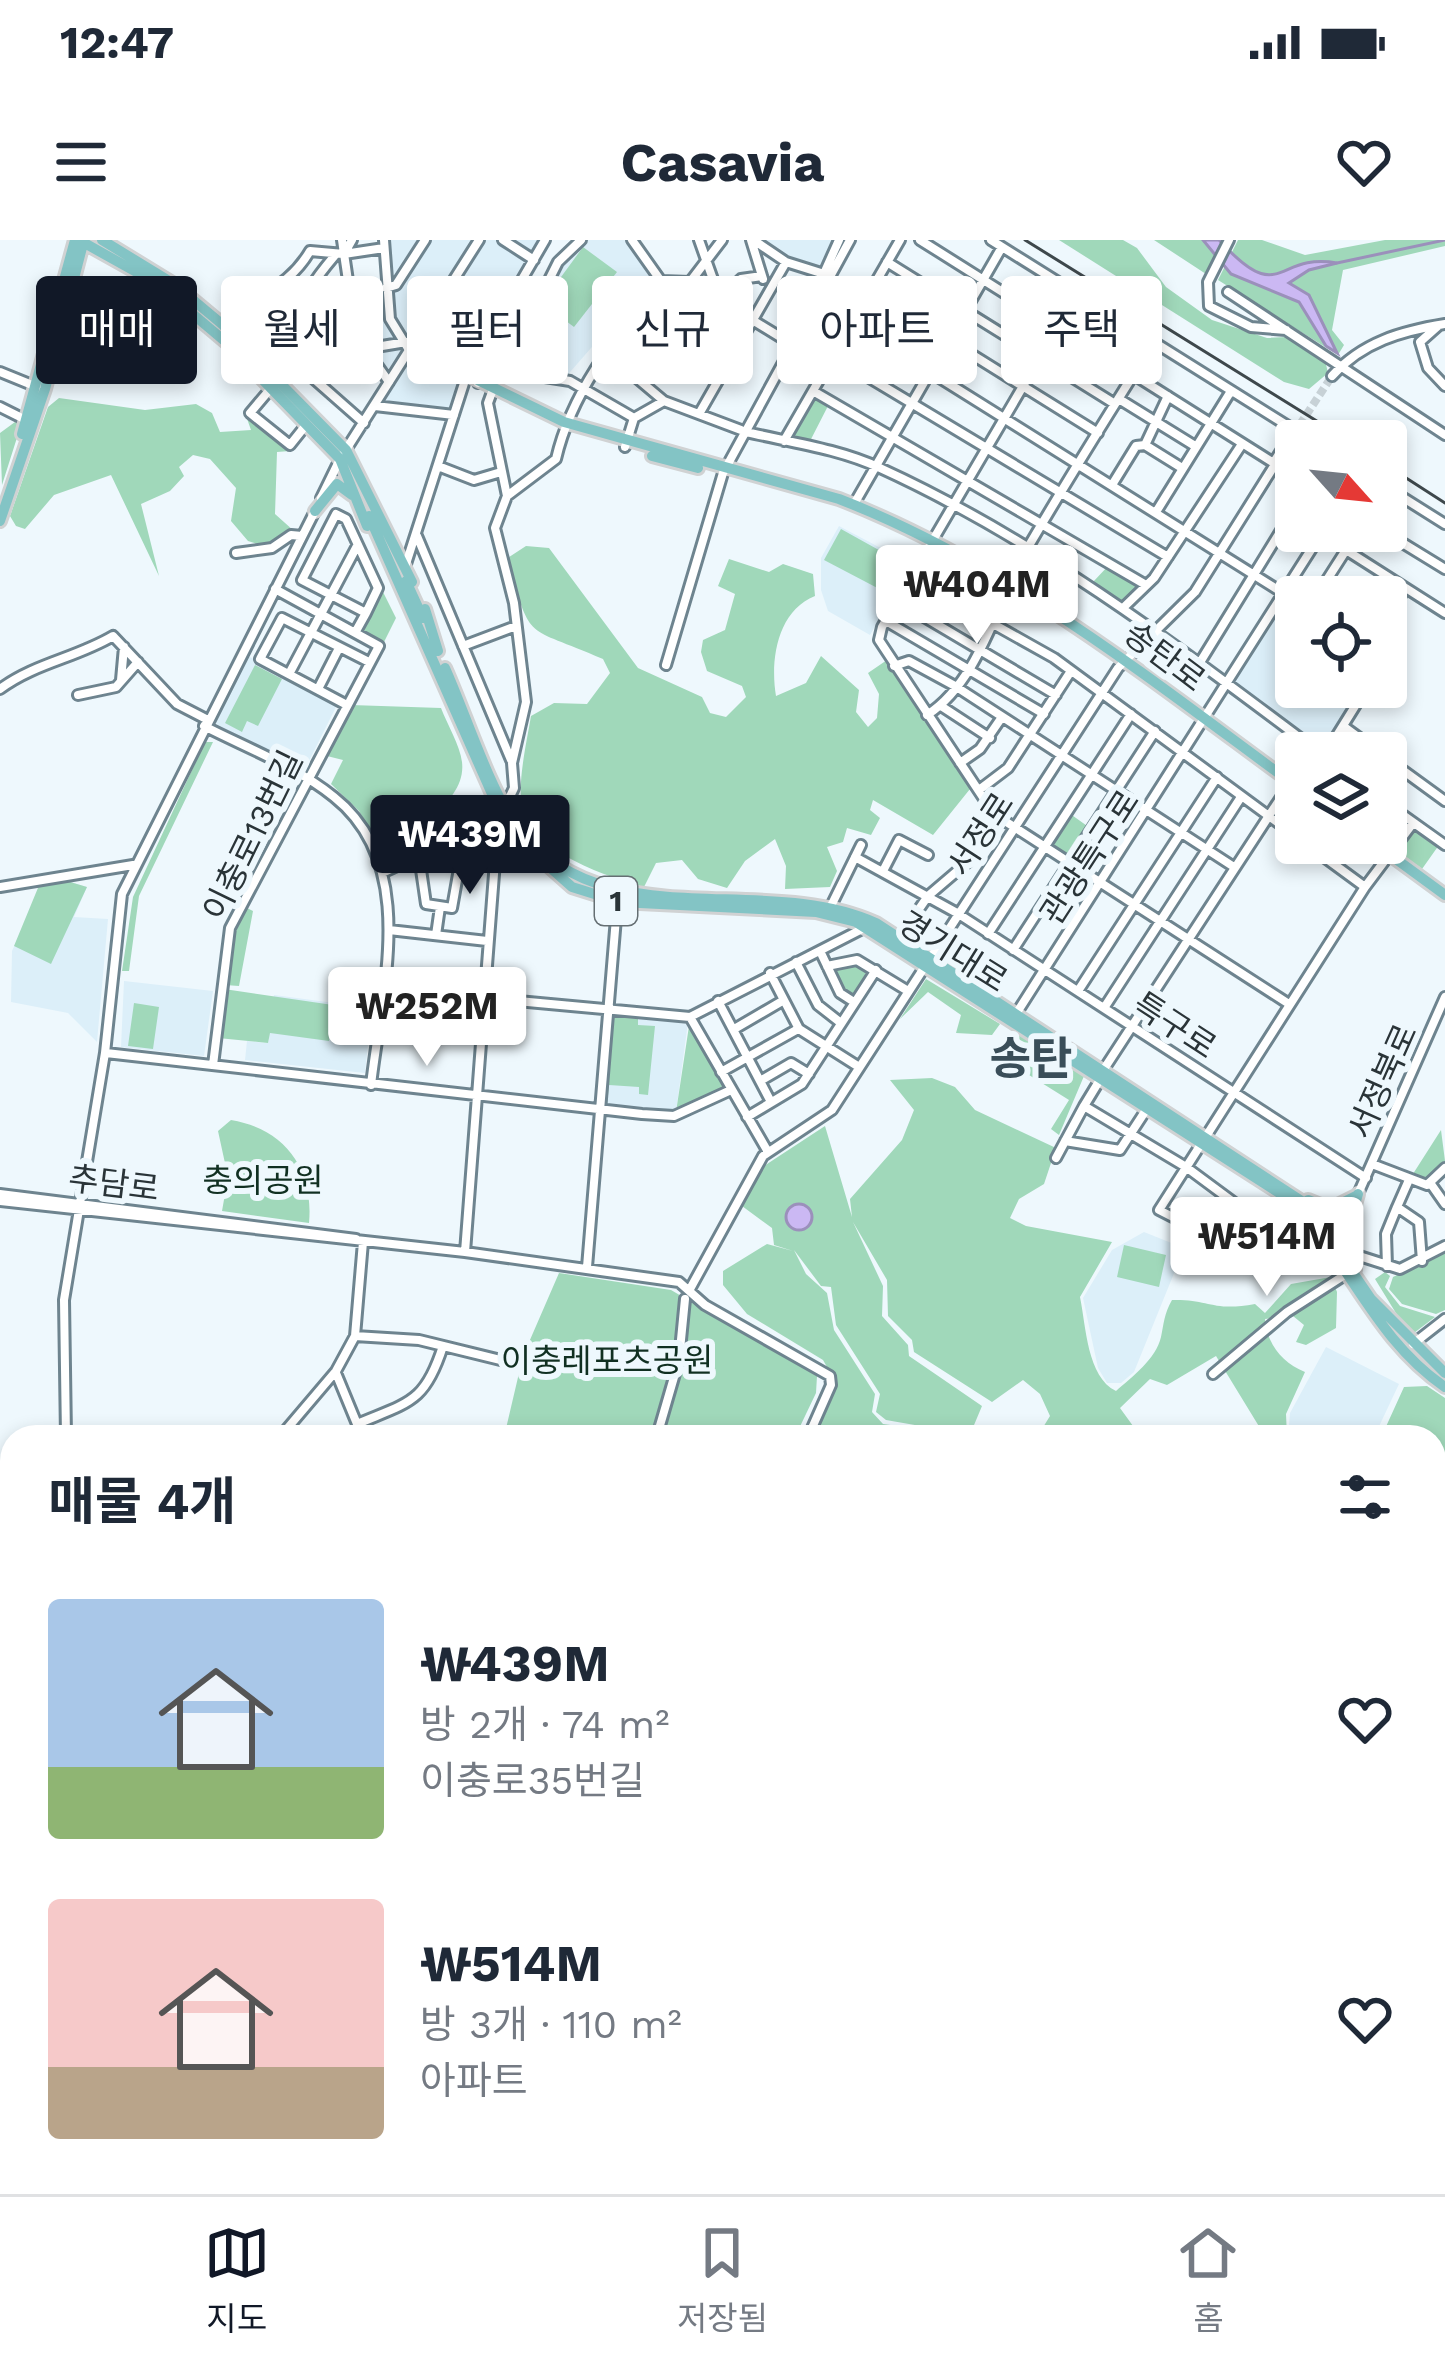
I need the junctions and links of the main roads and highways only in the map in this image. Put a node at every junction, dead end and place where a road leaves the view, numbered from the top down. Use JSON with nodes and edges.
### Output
{"nodes":[{"id":1,"x":102,"y":240,"type":"edge"},
{"id":2,"x":80,"y":241,"type":"edge"},
{"id":3,"x":480,"y":384,"type":"edge"},
{"id":4,"x":482,"y":384,"type":"edge"},
{"id":5,"x":41,"y":388,"type":"junction"},
{"id":6,"x":564,"y":424,"type":"junction"},
{"id":7,"x":343,"y":454,"type":"junction"},
{"id":8,"x":0,"y":500,"type":"edge"},
{"id":9,"x":315,"y":511,"type":"road end"},
{"id":10,"x":369,"y":516,"type":"junction"},
{"id":11,"x":0,"y":521,"type":"edge"},
{"id":12,"x":435,"y":653,"type":"junction"},
{"id":13,"x":1275,"y":771,"type":"edge"},
{"id":14,"x":504,"y":814,"type":"junction"},
{"id":15,"x":1403,"y":864,"type":"edge"},
{"id":16,"x":1445,"y":895,"type":"edge"},
{"id":17,"x":831,"y":910,"type":"junction"},
{"id":18,"x":870,"y":925,"type":"junction"},
{"id":19,"x":928,"y":961,"type":"junction"},
{"id":20,"x":1103,"y":1073,"type":"junction"},
{"id":21,"x":1204,"y":1138,"type":"junction"},
{"id":22,"x":1297,"y":1196,"type":"junction"},
{"id":23,"x":1325,"y":1238,"type":"junction"},
{"id":24,"x":1351,"y":1275,"type":"junction"},
{"id":25,"x":1445,"y":1373,"type":"edge"},
{"id":26,"x":1445,"y":1388,"type":"edge"}],
"edges":[{"from":1,"to":7,"type":"main road","name":"경기대로","number":"1"},
{"from":2,"to":5,"type":"main road"},
{"from":2,"to":7,"type":"main road","name":"경기대로"},
{"from":3,"to":6,"type":"main road","name":"송탄로"},
{"from":4,"to":6,"type":"main road","name":"송탄로"},
{"from":5,"to":8,"type":"main road"},
{"from":5,"to":11,"type":"main road"},
{"from":6,"to":13,"type":"main road","name":"송탄로"},
{"from":7,"to":10,"type":"main road","name":"경기대로","number":"1"},
{"from":7,"to":12,"type":"main road","name":"경기대로","number":"1"},
{"from":9,"to":10,"type":"main road"},
{"from":10,"to":12,"type":"main road","name":"경기대로","number":"1"},
{"from":12,"to":14,"type":"main road","name":"경기대로","number":"1"},
{"from":14,"to":17,"type":"main road","name":"경기대로","number":"1"},
{"from":14,"to":17,"type":"main road","name":"경기대로","number":"1"},
{"from":15,"to":16,"type":"main road"},
{"from":17,"to":18,"type":"main road","name":"경기대로","number":"1"},
{"from":18,"to":19,"type":"main road","name":"경기대로","number":"1"},
{"from":18,"to":19,"type":"main road","name":"경기대로","number":"1"},
{"from":19,"to":20,"type":"main road","name":"경기대로","number":"1"},
{"from":20,"to":21,"type":"main road","name":"경기대로","number":"1"},
{"from":20,"to":21,"type":"main road","name":"경기대로","number":"1"},
{"from":21,"to":22,"type":"main road","name":"경기대로","number":"1"},
{"from":21,"to":23,"type":"main road","name":"경기대로","number":"1"},
{"from":22,"to":23,"type":"main road","name":"경기대로","number":"1"},
{"from":22,"to":24,"type":"main road"},
{"from":23,"to":24,"type":"main road","name":"경기대로","number":"1"},
{"from":24,"to":25,"type":"main road","name":"경기대로","number":"1"},
{"from":24,"to":26,"type":"main road","name":"경기대로","number":"1"}]}
